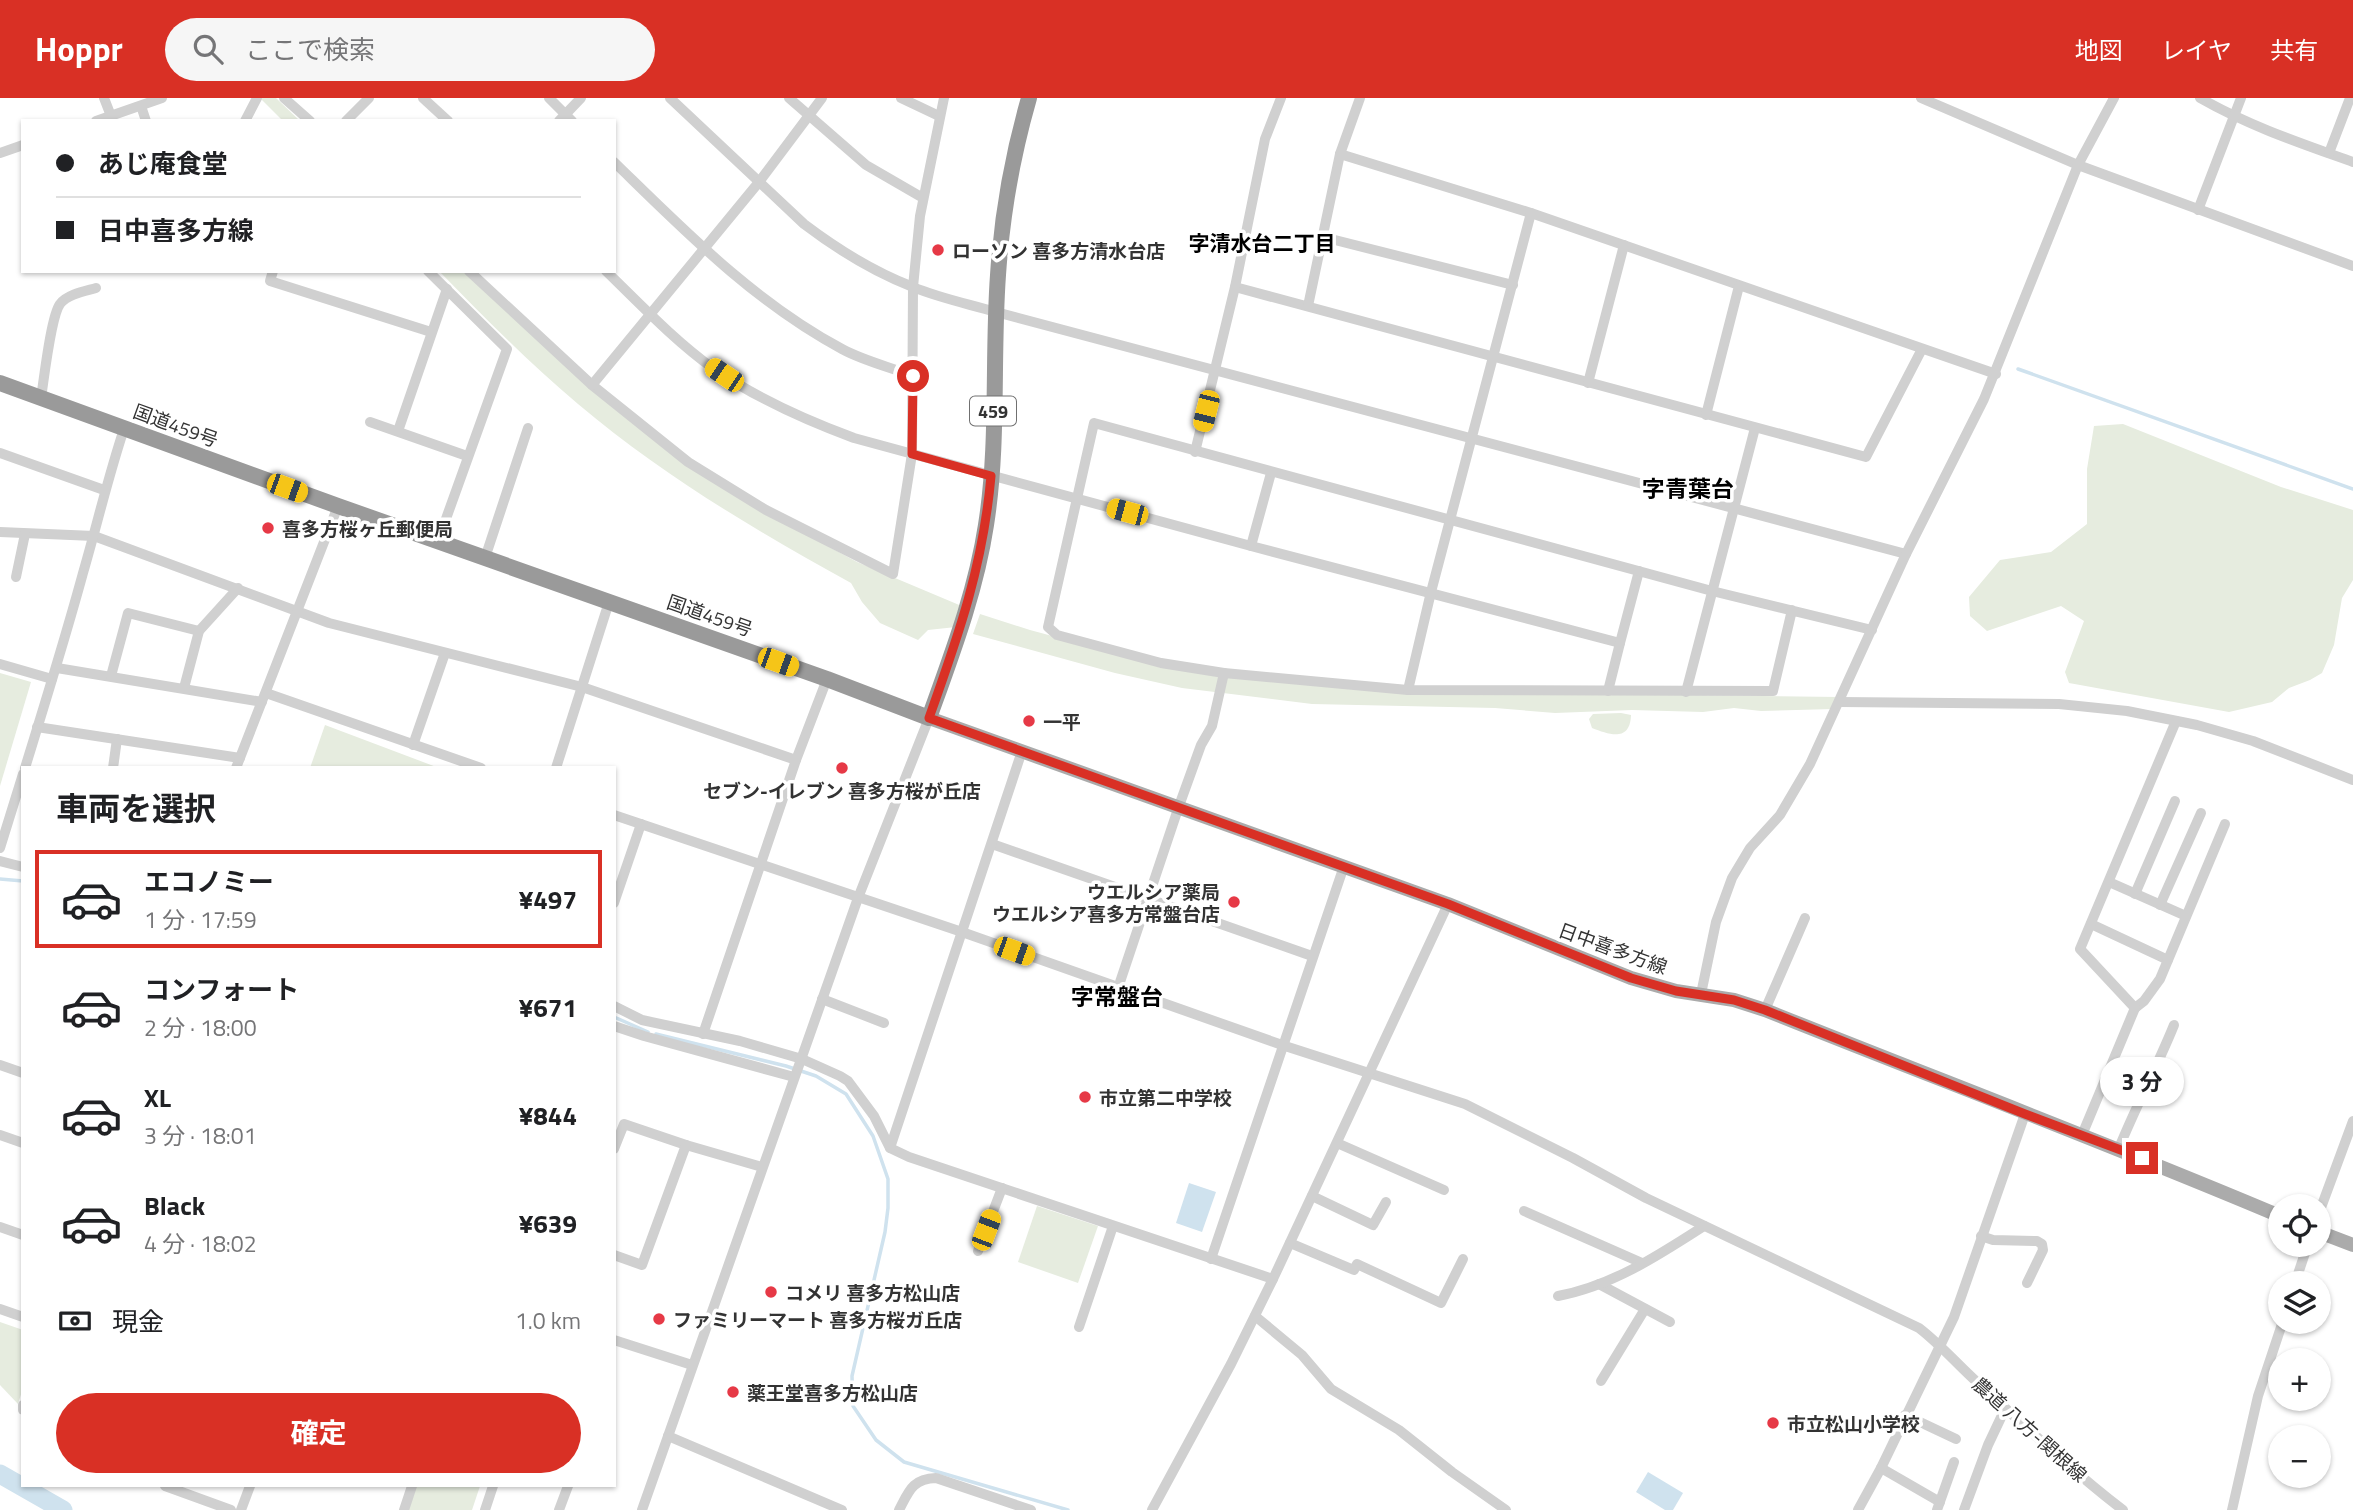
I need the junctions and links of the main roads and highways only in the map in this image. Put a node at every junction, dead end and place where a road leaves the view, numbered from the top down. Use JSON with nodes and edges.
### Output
{"nodes":[{"id":1,"x":1029,"y":98,"type":"edge"},
{"id":2,"x":0,"y":383,"type":"edge"},
{"id":3,"x":929,"y":718,"type":"junction"},
{"id":4,"x":2268,"y":1211,"type":"edge"},
{"id":5,"x":2331,"y":1237,"type":"edge"},
{"id":6,"x":2353,"y":1245,"type":"edge"}],
"edges":[{"from":1,"to":3,"type":"highway","number":"459"},
{"from":2,"to":3,"type":"highway","name":"国道459号"},
{"from":3,"to":4,"type":"main road","name":"日中喜多方線"},
{"from":5,"to":6,"type":"main road"}]}
